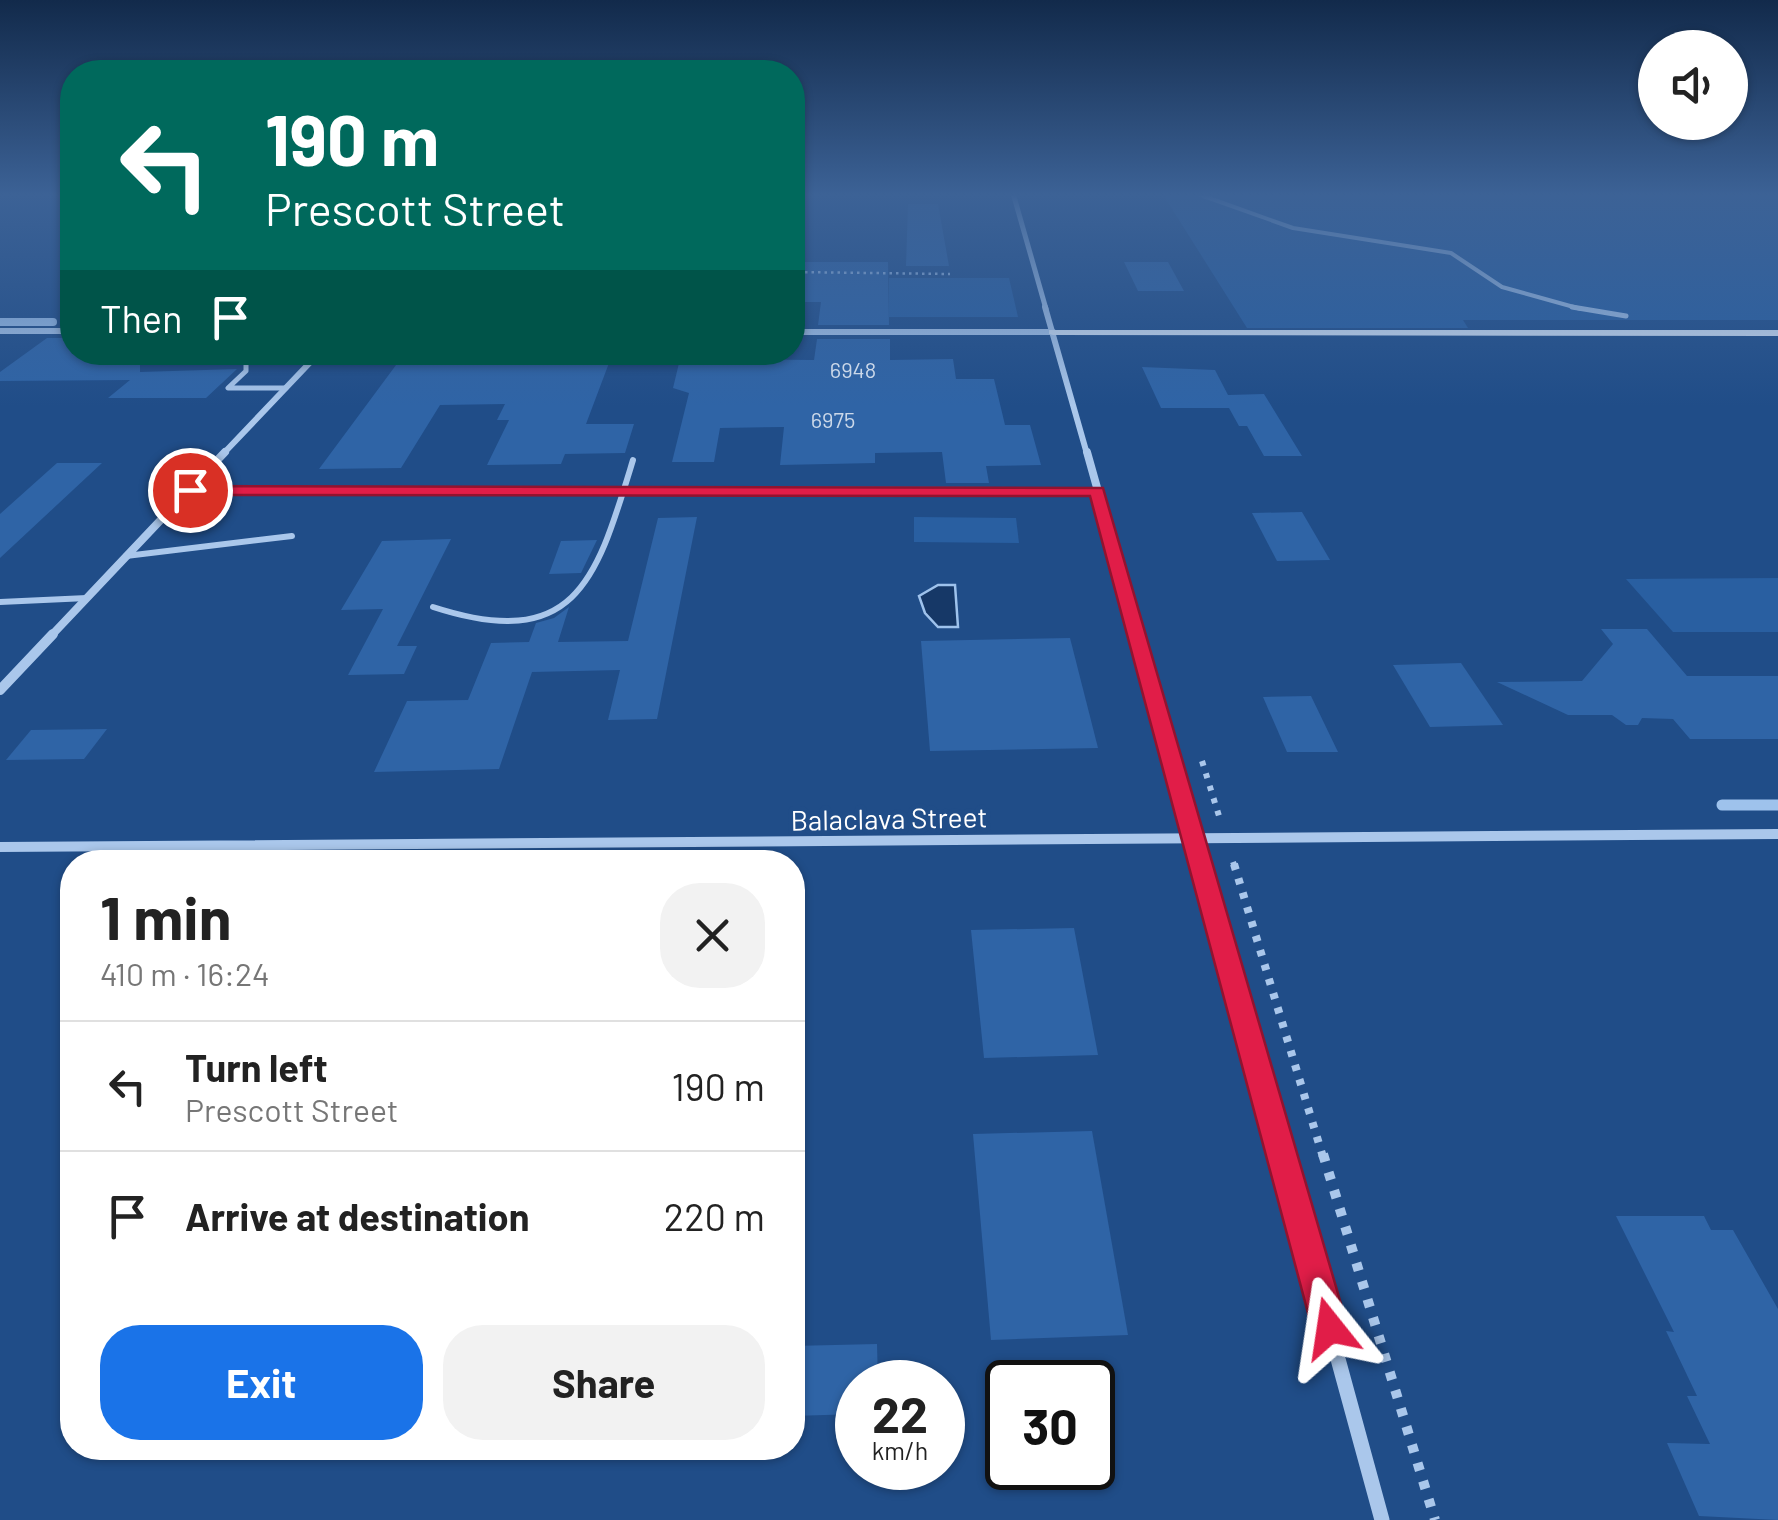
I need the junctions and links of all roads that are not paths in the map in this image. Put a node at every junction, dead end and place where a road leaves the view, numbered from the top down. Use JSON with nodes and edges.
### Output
{"nodes":[{"id":1,"x":1033,"y":264,"type":"edge"},
{"id":2,"x":1467,"y":264,"type":"edge"},
{"id":3,"x":1626,"y":316,"type":"dead end"},
{"id":4,"x":0,"y":331,"type":"edge"},
{"id":5,"x":60,"y":331,"type":"edge"},
{"id":6,"x":805,"y":332,"type":"edge"},
{"id":7,"x":1053,"y":332,"type":"junction"},
{"id":8,"x":1776,"y":334,"type":"edge"},
{"id":9,"x":246,"y":365,"type":"edge"},
{"id":10,"x":308,"y":365,"type":"edge"},
{"id":11,"x":286,"y":388,"type":"junction"},
{"id":12,"x":633,"y":460,"type":"dead end"},
{"id":13,"x":190,"y":490,"type":"junction"},
{"id":14,"x":1097,"y":491,"type":"junction"},
{"id":15,"x":623,"y":492,"type":"junction"},
{"id":16,"x":292,"y":536,"type":"dead end"},
{"id":17,"x":126,"y":556,"type":"junction"},
{"id":18,"x":87,"y":598,"type":"junction"},
{"id":19,"x":0,"y":602,"type":"edge"},
{"id":20,"x":433,"y":607,"type":"dead end"},
{"id":21,"x":0,"y":690,"type":"edge"},
{"id":22,"x":1778,"y":834,"type":"edge"},
{"id":23,"x":1195,"y":836,"type":"junction"},
{"id":24,"x":0,"y":847,"type":"edge"},
{"id":25,"x":1382,"y":1520,"type":"edge"}],
"edges":[{"from":1,"to":7,"type":"street"},
{"from":2,"to":3,"type":"lane"},
{"from":4,"to":5,"type":"street"},
{"from":6,"to":7,"type":"street"},
{"from":7,"to":8,"type":"street"},
{"from":7,"to":14,"type":"street"},
{"from":9,"to":11,"type":"lane"},
{"from":10,"to":11,"type":"street"},
{"from":11,"to":13,"type":"street"},
{"from":12,"to":15,"type":"lane"},
{"from":13,"to":15,"type":"street"},
{"from":13,"to":17,"type":"street"},
{"from":14,"to":15,"type":"street"},
{"from":14,"to":23,"type":"street"},
{"from":15,"to":20,"type":"lane"},
{"from":16,"to":17,"type":"lane"},
{"from":17,"to":18,"type":"street"},
{"from":18,"to":19,"type":"lane"},
{"from":18,"to":21,"type":"street"},
{"from":22,"to":23,"type":"street","name":"Balaclava Street"},
{"from":23,"to":24,"type":"street","name":"Balaclava Street"},
{"from":23,"to":25,"type":"street"}]}
